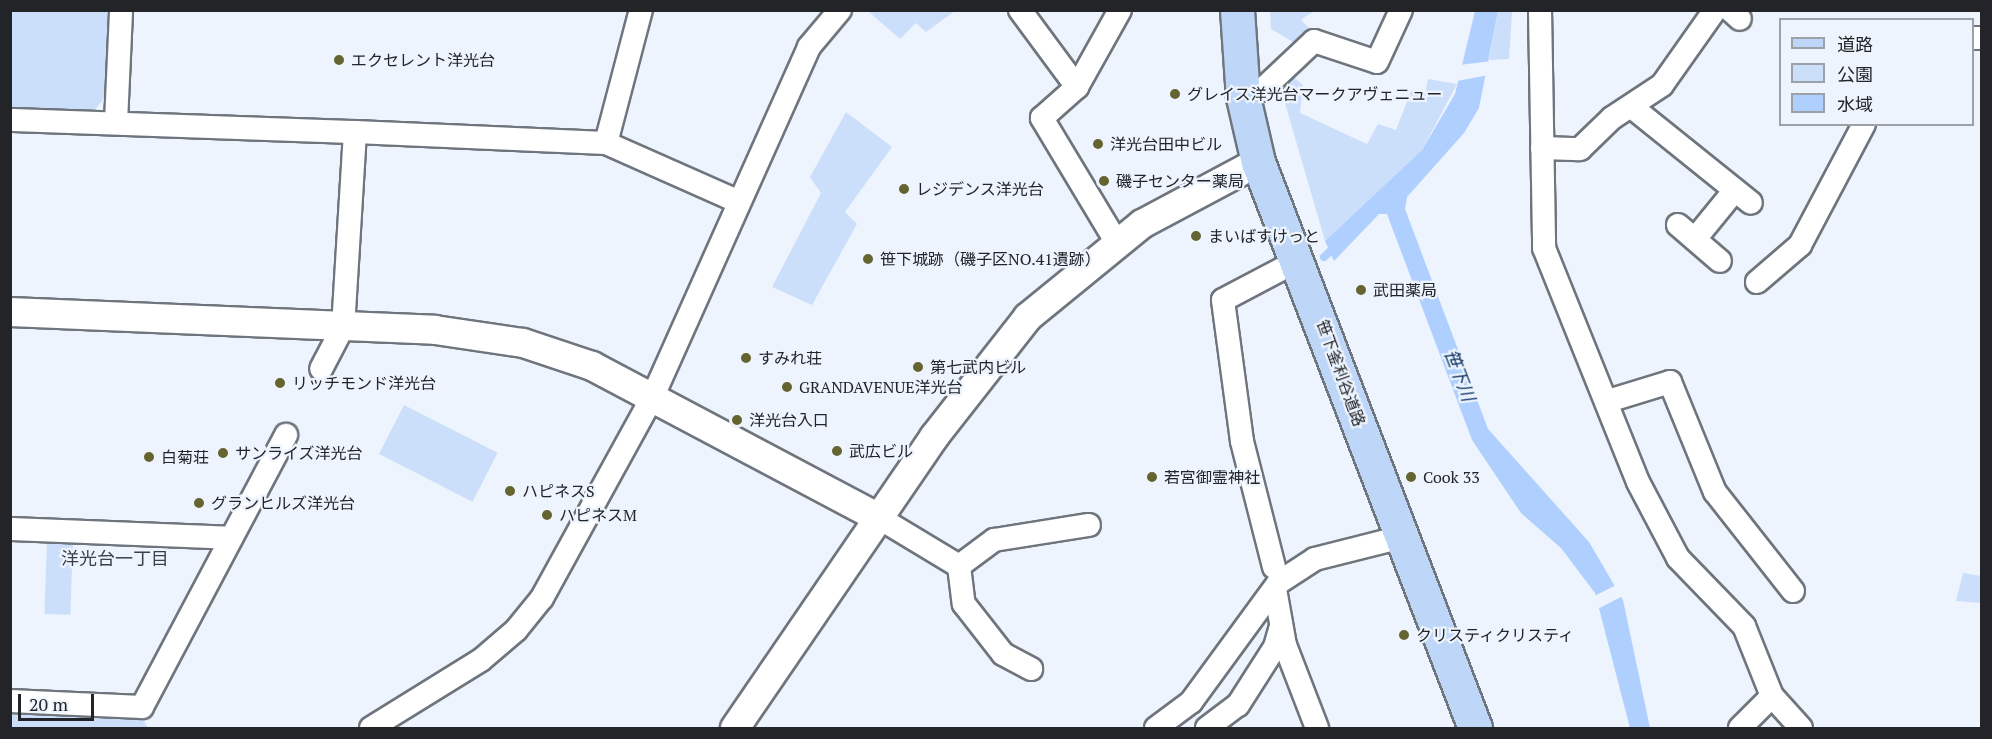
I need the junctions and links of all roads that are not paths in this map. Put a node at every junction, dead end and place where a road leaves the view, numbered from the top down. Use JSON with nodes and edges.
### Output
{"nodes":[{"id":1,"x":121,"y":10,"type":"edge"},
{"id":2,"x":640,"y":10,"type":"edge"},
{"id":3,"x":840,"y":10,"type":"edge"},
{"id":4,"x":1020,"y":10,"type":"edge"},
{"id":5,"x":1120,"y":10,"type":"edge"},
{"id":6,"x":1237,"y":10,"type":"edge"},
{"id":7,"x":1401,"y":10,"type":"edge"},
{"id":8,"x":1540,"y":10,"type":"edge"},
{"id":9,"x":1715,"y":10,"type":"edge"},
{"id":10,"x":1077,"y":87,"type":"junction"},
{"id":11,"x":1243,"y":98,"type":"junction"},
{"id":12,"x":1633,"y":108,"type":"junction"},
{"id":13,"x":10,"y":120,"type":"edge"},
{"id":14,"x":116,"y":122,"type":"junction"},
{"id":15,"x":1863,"y":126,"type":"edge"},
{"id":16,"x":355,"y":132,"type":"junction"},
{"id":17,"x":606,"y":143,"type":"junction"},
{"id":18,"x":1542,"y":148,"type":"junction"},
{"id":19,"x":1258,"y":162,"type":"junction"},
{"id":20,"x":737,"y":201,"type":"junction"},
{"id":21,"x":1117,"y":243,"type":"junction"},
{"id":22,"x":1299,"y":260,"type":"junction"},
{"id":23,"x":1720,"y":261,"type":"dead end"},
{"id":24,"x":1756,"y":282,"type":"dead end"},
{"id":25,"x":10,"y":312,"type":"edge"},
{"id":26,"x":343,"y":327,"type":"junction"},
{"id":27,"x":321,"y":369,"type":"dead end"},
{"id":28,"x":653,"y":396,"type":"junction"},
{"id":29,"x":1608,"y":400,"type":"junction"},
{"id":30,"x":286,"y":435,"type":"dead end"},
{"id":31,"x":881,"y":519,"type":"junction"},
{"id":32,"x":1089,"y":525,"type":"dead end"},
{"id":33,"x":10,"y":529,"type":"edge"},
{"id":34,"x":1402,"y":537,"type":"junction"},
{"id":35,"x":231,"y":538,"type":"junction"},
{"id":36,"x":959,"y":566,"type":"junction"},
{"id":37,"x":1274,"y":578,"type":"junction"},
{"id":38,"x":1793,"y":591,"type":"dead end"},
{"id":39,"x":1284,"y":616,"type":"junction"},
{"id":40,"x":1031,"y":669,"type":"dead end"},
{"id":41,"x":1772,"y":696,"type":"junction"},
{"id":42,"x":10,"y":701,"type":"edge"},
{"id":43,"x":371,"y":729,"type":"edge"},
{"id":44,"x":735,"y":729,"type":"edge"},
{"id":45,"x":1156,"y":729,"type":"edge"},
{"id":46,"x":1207,"y":729,"type":"edge"},
{"id":47,"x":1317,"y":729,"type":"edge"},
{"id":48,"x":1475,"y":729,"type":"edge"},
{"id":49,"x":1740,"y":729,"type":"edge"},
{"id":50,"x":1802,"y":729,"type":"edge"}],
"edges":[{"from":1,"to":14,"type":"street"},
{"from":2,"to":17,"type":"street"},
{"from":3,"to":20,"type":"street"},
{"from":4,"to":10,"type":"street"},
{"from":5,"to":10,"type":"street"},
{"from":6,"to":11,"type":"main road","name":"笹下釜利谷道路"},
{"from":7,"to":11,"type":"street"},
{"from":8,"to":18,"type":"street"},
{"from":9,"to":12,"type":"street"},
{"from":10,"to":21,"type":"street"},
{"from":11,"to":19,"type":"main road","name":"笹下釜利谷道路"},
{"from":12,"to":18,"type":"street"},
{"from":12,"to":23,"type":"street"},
{"from":13,"to":14,"type":"street"},
{"from":14,"to":16,"type":"street"},
{"from":15,"to":24,"type":"street"},
{"from":16,"to":17,"type":"street"},
{"from":16,"to":26,"type":"street"},
{"from":17,"to":20,"type":"street"},
{"from":18,"to":29,"type":"street"},
{"from":19,"to":21,"type":"street"},
{"from":19,"to":22,"type":"main road","name":"笹下釜利谷道路"},
{"from":20,"to":28,"type":"street"},
{"from":21,"to":31,"type":"street"},
{"from":22,"to":34,"type":"main road","name":"笹下釜利谷道路"},
{"from":22,"to":37,"type":"street"},
{"from":25,"to":26,"type":"street"},
{"from":26,"to":27,"type":"street"},
{"from":26,"to":28,"type":"street"},
{"from":28,"to":31,"type":"street"},
{"from":28,"to":43,"type":"street"},
{"from":29,"to":38,"type":"street"},
{"from":29,"to":41,"type":"street"},
{"from":30,"to":35,"type":"street"},
{"from":31,"to":36,"type":"street"},
{"from":31,"to":44,"type":"street"},
{"from":32,"to":36,"type":"street"},
{"from":33,"to":35,"type":"street"},
{"from":34,"to":37,"type":"street"},
{"from":34,"to":48,"type":"main road","name":"笹下釜利谷道路"},
{"from":35,"to":42,"type":"street"},
{"from":36,"to":40,"type":"street"},
{"from":37,"to":39,"type":"street"},
{"from":37,"to":45,"type":"street"},
{"from":39,"to":46,"type":"street"},
{"from":39,"to":47,"type":"street"},
{"from":41,"to":49,"type":"street"},
{"from":41,"to":50,"type":"street"}]}
